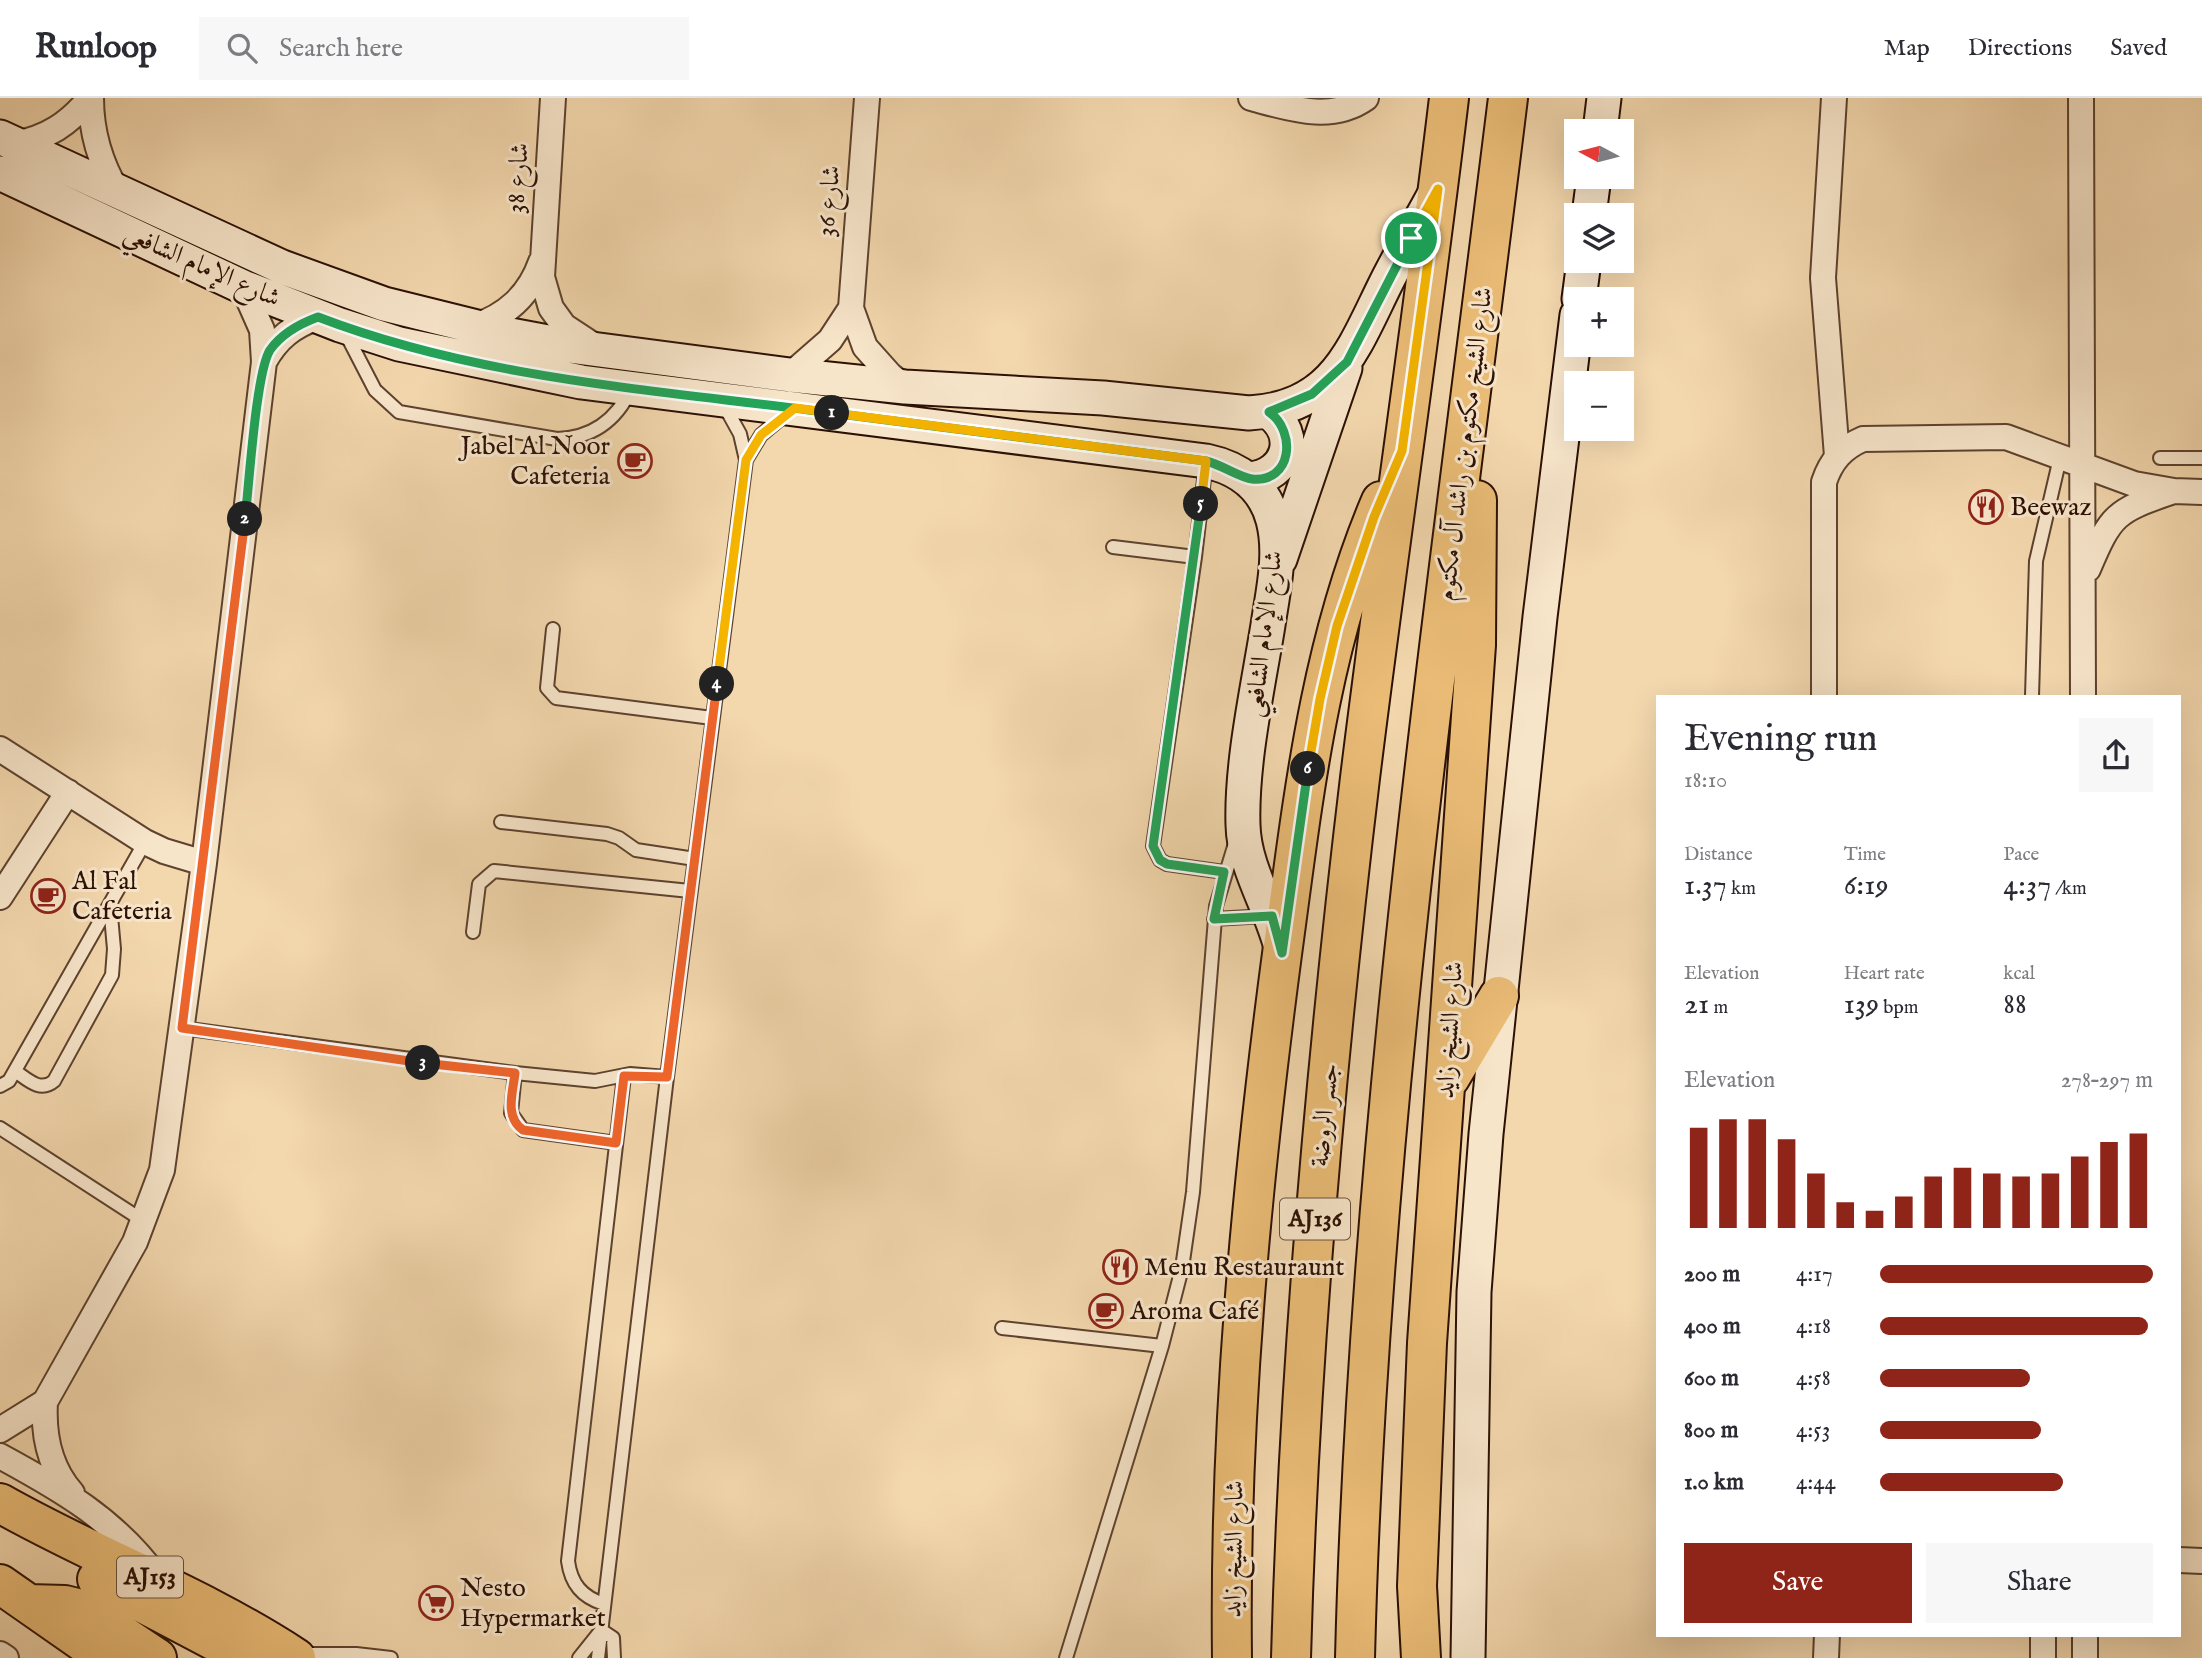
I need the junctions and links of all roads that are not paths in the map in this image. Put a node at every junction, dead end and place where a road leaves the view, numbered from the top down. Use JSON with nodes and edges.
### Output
{"nodes":[{"id":1,"x":91,"y":98,"type":"edge"},
{"id":2,"x":553,"y":98,"type":"edge"},
{"id":3,"x":867,"y":98,"type":"edge"},
{"id":4,"x":1251,"y":98,"type":"edge"},
{"id":5,"x":1366,"y":98,"type":"edge"},
{"id":6,"x":1449,"y":98,"type":"edge"},
{"id":7,"x":1508,"y":98,"type":"edge"},
{"id":8,"x":1604,"y":98,"type":"edge"},
{"id":9,"x":1834,"y":98,"type":"edge"},
{"id":10,"x":2081,"y":98,"type":"edge"},
{"id":11,"x":1601,"y":119,"type":"edge"},
{"id":12,"x":7,"y":140,"type":"edge"},
{"id":13,"x":2,"y":179,"type":"edge"},
{"id":14,"x":1438,"y":189,"type":"junction"},
{"id":15,"x":118,"y":193,"type":"junction"},
{"id":16,"x":541,"y":261,"type":"junction"},
{"id":17,"x":243,"y":286,"type":"junction"},
{"id":18,"x":850,"y":308,"type":"junction"},
{"id":19,"x":329,"y":321,"type":"junction"},
{"id":20,"x":473,"y":327,"type":"junction"},
{"id":21,"x":602,"y":350,"type":"junction"},
{"id":22,"x":1572,"y":357,"type":"edge"},
{"id":23,"x":264,"y":362,"type":"junction"},
{"id":24,"x":1347,"y":362,"type":"junction"},
{"id":25,"x":790,"y":375,"type":"junction"},
{"id":26,"x":905,"y":387,"type":"junction"},
{"id":27,"x":631,"y":389,"type":"junction"},
{"id":28,"x":721,"y":400,"type":"junction"},
{"id":29,"x":1471,"y":402,"type":"junction"},
{"id":30,"x":795,"y":408,"type":"junction"},
{"id":31,"x":1269,"y":412,"type":"junction"},
{"id":32,"x":1402,"y":451,"type":"junction"},
{"id":33,"x":1837,"y":456,"type":"junction"},
{"id":34,"x":2060,"y":458,"type":"junction"},
{"id":35,"x":2160,"y":458,"type":"dead end"},
{"id":36,"x":2202,"y":458,"type":"edge"},
{"id":37,"x":746,"y":460,"type":"junction"},
{"id":38,"x":1206,"y":461,"type":"junction"},
{"id":39,"x":2083,"y":467,"type":"junction"},
{"id":40,"x":1250,"y":479,"type":"junction"},
{"id":41,"x":2174,"y":491,"type":"junction"},
{"id":42,"x":2202,"y":492,"type":"edge"},
{"id":43,"x":1113,"y":547,"type":"dead end"},
{"id":44,"x":1195,"y":557,"type":"junction"},
{"id":45,"x":1276,"y":568,"type":"junction"},
{"id":46,"x":2083,"y":583,"type":"junction"},
{"id":47,"x":553,"y":629,"type":"dead end"},
{"id":48,"x":1824,"y":695,"type":"edge"},
{"id":49,"x":2032,"y":695,"type":"edge"},
{"id":50,"x":2083,"y":695,"type":"edge"},
{"id":51,"x":712,"y":718,"type":"junction"},
{"id":52,"x":0,"y":749,"type":"edge"},
{"id":53,"x":68,"y":792,"type":"junction"},
{"id":54,"x":501,"y":822,"type":"dead end"},
{"id":55,"x":1243,"y":826,"type":"junction"},
{"id":56,"x":145,"y":842,"type":"junction"},
{"id":57,"x":695,"y":859,"type":"junction"},
{"id":58,"x":204,"y":863,"type":"junction"},
{"id":59,"x":1224,"y":872,"type":"junction"},
{"id":60,"x":690,"y":891,"type":"junction"},
{"id":61,"x":0,"y":897,"type":"edge"},
{"id":62,"x":110,"y":903,"type":"junction"},
{"id":63,"x":1272,"y":916,"type":"junction"},
{"id":64,"x":1214,"y":919,"type":"junction"},
{"id":65,"x":473,"y":932,"type":"dead end"},
{"id":66,"x":1282,"y":953,"type":"junction"},
{"id":67,"x":1499,"y":996,"type":"junction"},
{"id":68,"x":182,"y":1028,"type":"junction"},
{"id":69,"x":15,"y":1071,"type":"junction"},
{"id":70,"x":515,"y":1073,"type":"junction"},
{"id":71,"x":624,"y":1076,"type":"junction"},
{"id":72,"x":667,"y":1077,"type":"junction"},
{"id":73,"x":1447,"y":1082,"type":"junction"},
{"id":74,"x":0,"y":1086,"type":"edge"},
{"id":75,"x":0,"y":1128,"type":"edge"},
{"id":76,"x":616,"y":1143,"type":"junction"},
{"id":77,"x":145,"y":1222,"type":"junction"},
{"id":78,"x":1002,"y":1328,"type":"dead end"},
{"id":79,"x":1162,"y":1346,"type":"junction"},
{"id":80,"x":45,"y":1402,"type":"junction"},
{"id":81,"x":0,"y":1430,"type":"edge"},
{"id":82,"x":0,"y":1456,"type":"edge"},
{"id":83,"x":0,"y":1503,"type":"edge"},
{"id":84,"x":83,"y":1503,"type":"junction"},
{"id":85,"x":65,"y":1539,"type":"junction"},
{"id":86,"x":2181,"y":1560,"type":"edge"},
{"id":87,"x":2202,"y":1561,"type":"edge"},
{"id":88,"x":160,"y":1581,"type":"junction"},
{"id":89,"x":1231,"y":1585,"type":"junction"},
{"id":90,"x":1417,"y":1586,"type":"junction"},
{"id":91,"x":15,"y":1594,"type":"edge"},
{"id":92,"x":604,"y":1604,"type":"junction"},
{"id":93,"x":601,"y":1630,"type":"junction"},
{"id":94,"x":1827,"y":1637,"type":"edge"},
{"id":95,"x":2043,"y":1637,"type":"edge"},
{"id":96,"x":2085,"y":1637,"type":"edge"},
{"id":97,"x":0,"y":1654,"type":"edge"},
{"id":98,"x":294,"y":1656,"type":"edge"},
{"id":99,"x":6,"y":1658,"type":"edge"},
{"id":100,"x":106,"y":1658,"type":"edge"},
{"id":101,"x":158,"y":1658,"type":"edge"},
{"id":102,"x":247,"y":1658,"type":"edge"},
{"id":103,"x":391,"y":1658,"type":"edge"},
{"id":104,"x":579,"y":1658,"type":"edge"},
{"id":105,"x":598,"y":1658,"type":"edge"},
{"id":106,"x":614,"y":1658,"type":"edge"},
{"id":107,"x":1066,"y":1658,"type":"edge"},
{"id":108,"x":1217,"y":1658,"type":"edge"},
{"id":109,"x":1232,"y":1658,"type":"edge"},
{"id":110,"x":1291,"y":1658,"type":"edge"},
{"id":111,"x":1355,"y":1658,"type":"edge"},
{"id":112,"x":1411,"y":1658,"type":"edge"},
{"id":113,"x":1421,"y":1658,"type":"edge"},
{"id":114,"x":1468,"y":1658,"type":"edge"},
{"id":115,"x":1826,"y":1658,"type":"edge"},
{"id":116,"x":2043,"y":1658,"type":"edge"},
{"id":117,"x":2085,"y":1658,"type":"edge"}],
"edges":[{"from":1,"to":12,"type":"street"},
{"from":1,"to":15,"type":"street"},
{"from":2,"to":16,"type":"street","name":"شارع 38"},
{"from":3,"to":18,"type":"street","name":"شارع 36"},
{"from":4,"to":5,"type":"street"},
{"from":6,"to":14,"type":"main road"},
{"from":7,"to":29,"type":"main road","name":"شارع الشيخ مكتوم بن راشد آل مكتوم"},
{"from":8,"to":11,"type":"street"},
{"from":9,"to":33,"type":"street"},
{"from":10,"to":39,"type":"street"},
{"from":12,"to":15,"type":"street","name":"شارع الإمام الشافعي"},
{"from":13,"to":17,"type":"street","name":"شارع الإمام الشافعي"},
{"from":14,"to":24,"type":"street","name":"شارع الإمام الشافعي"},
{"from":14,"to":32,"type":"main road"},
{"from":15,"to":20,"type":"street","name":"شارع الإمام الشافعي"},
{"from":16,"to":20,"type":"street","name":"شارع 38"},
{"from":16,"to":21,"type":"street","name":"شارع 38"},
{"from":17,"to":19,"type":"street","name":"شارع الإمام الشافعي"},
{"from":17,"to":23,"type":"street"},
{"from":18,"to":25,"type":"street","name":"شارع 36"},
{"from":18,"to":26,"type":"street","name":"شارع 36"},
{"from":19,"to":23,"type":"street"},
{"from":19,"to":27,"type":"street","name":"شارع الإمام الشافعي"},
{"from":19,"to":27,"type":"lane"},
{"from":20,"to":21,"type":"street","name":"شارع الإمام الشافعي"},
{"from":21,"to":25,"type":"street","name":"شارع الإمام الشافعي"},
{"from":22,"to":67,"type":"street"},
{"from":23,"to":58,"type":"street"},
{"from":24,"to":31,"type":"street","name":"شارع الإمام الشافعي"},
{"from":24,"to":45,"type":"street"},
{"from":25,"to":26,"type":"street","name":"شارع الإمام الشافعي"},
{"from":26,"to":31,"type":"street","name":"شارع الإمام الشافعي"},
{"from":27,"to":28,"type":"street","name":"شارع الإمام الشافعي"},
{"from":28,"to":30,"type":"street","name":"شارع الإمام الشافعي"},
{"from":28,"to":37,"type":"lane"},
{"from":29,"to":73,"type":"main road","name":"شارع الشيخ زايد"},
{"from":29,"to":111,"type":"main road","name":"شارع الشيخ مكتوم بن راشد آل مكتوم","number":"AJ136"},
{"from":30,"to":37,"type":"lane"},
{"from":30,"to":38,"type":"street","name":"شارع الإمام الشافعي"},
{"from":31,"to":40,"type":"street"},
{"from":32,"to":66,"type":"main road","name":"شارع الشيخ زايد"},
{"from":32,"to":110,"type":"main road","name":"جسر الروضة","number":"AJ136"},
{"from":33,"to":34,"type":"street"},
{"from":33,"to":48,"type":"street"},
{"from":34,"to":39,"type":"street"},
{"from":34,"to":49,"type":"lane"},
{"from":35,"to":36,"type":"lane"},
{"from":37,"to":51,"type":"lane"},
{"from":38,"to":40,"type":"street","name":"شارع الإمام الشافعي"},
{"from":38,"to":44,"type":"lane"},
{"from":39,"to":41,"type":"street"},
{"from":39,"to":46,"type":"street"},
{"from":40,"to":45,"type":"street","name":"شارع الإمام الشافعي"},
{"from":41,"to":42,"type":"street"},
{"from":41,"to":46,"type":"street"},
{"from":43,"to":44,"type":"lane"},
{"from":44,"to":59,"type":"lane"},
{"from":45,"to":55,"type":"street","name":"شارع الإمام الشافعي"},
{"from":46,"to":50,"type":"street"},
{"from":47,"to":51,"type":"lane"},
{"from":51,"to":57,"type":"lane"},
{"from":52,"to":53,"type":"street"},
{"from":53,"to":56,"type":"street"},
{"from":53,"to":61,"type":"street"},
{"from":54,"to":57,"type":"lane"},
{"from":55,"to":59,"type":"lane"},
{"from":55,"to":63,"type":"street","name":"شارع الإمام الشافعي"},
{"from":56,"to":58,"type":"street"},
{"from":56,"to":62,"type":"lane"},
{"from":57,"to":60,"type":"lane"},
{"from":58,"to":68,"type":"street"},
{"from":59,"to":64,"type":"lane"},
{"from":60,"to":65,"type":"lane"},
{"from":60,"to":72,"type":"lane"},
{"from":62,"to":69,"type":"lane"},
{"from":62,"to":69,"type":"lane"},
{"from":63,"to":64,"type":"lane"},
{"from":63,"to":66,"type":"street","name":"شارع الإمام الشافعي"},
{"from":64,"to":79,"type":"lane"},
{"from":66,"to":89,"type":"main road","name":"شارع الشيخ زايد"},
{"from":67,"to":73,"type":"main road"},
{"from":67,"to":114,"type":"street"},
{"from":68,"to":70,"type":"lane"},
{"from":68,"to":77,"type":"street"},
{"from":69,"to":74,"type":"lane"},
{"from":70,"to":71,"type":"lane"},
{"from":70,"to":76,"type":"lane"},
{"from":71,"to":72,"type":"lane"},
{"from":71,"to":76,"type":"lane"},
{"from":72,"to":92,"type":"lane"},
{"from":73,"to":90,"type":"main road","name":"شارع الشيخ زايد"},
{"from":75,"to":77,"type":"lane"},
{"from":76,"to":92,"type":"lane"},
{"from":77,"to":80,"type":"street"},
{"from":78,"to":79,"type":"lane"},
{"from":79,"to":107,"type":"lane"},
{"from":80,"to":81,"type":"street"},
{"from":80,"to":84,"type":"street"},
{"from":82,"to":84,"type":"street"},
{"from":83,"to":85,"type":"main road","number":"AJ153"},
{"from":84,"to":88,"type":"street"},
{"from":85,"to":88,"type":"main road","number":"AJ153"},
{"from":85,"to":102,"type":"main road"},
{"from":86,"to":87,"type":"street"},
{"from":88,"to":98,"type":"main road","number":"AJ153"},
{"from":89,"to":108,"type":"main road"},
{"from":89,"to":109,"type":"main road","name":"شارع الشيخ زايد"},
{"from":90,"to":112,"type":"main road"},
{"from":90,"to":113,"type":"main road","name":"شارع الشيخ زايد"},
{"from":91,"to":100,"type":"main road"},
{"from":91,"to":101,"type":"main road"},
{"from":92,"to":93,"type":"lane"},
{"from":93,"to":104,"type":"lane"},
{"from":93,"to":105,"type":"lane"},
{"from":93,"to":106,"type":"lane"},
{"from":94,"to":115,"type":"street"},
{"from":95,"to":116,"type":"street"},
{"from":96,"to":117,"type":"street"},
{"from":97,"to":99,"type":"street"},
{"from":98,"to":103,"type":"lane"}]}
